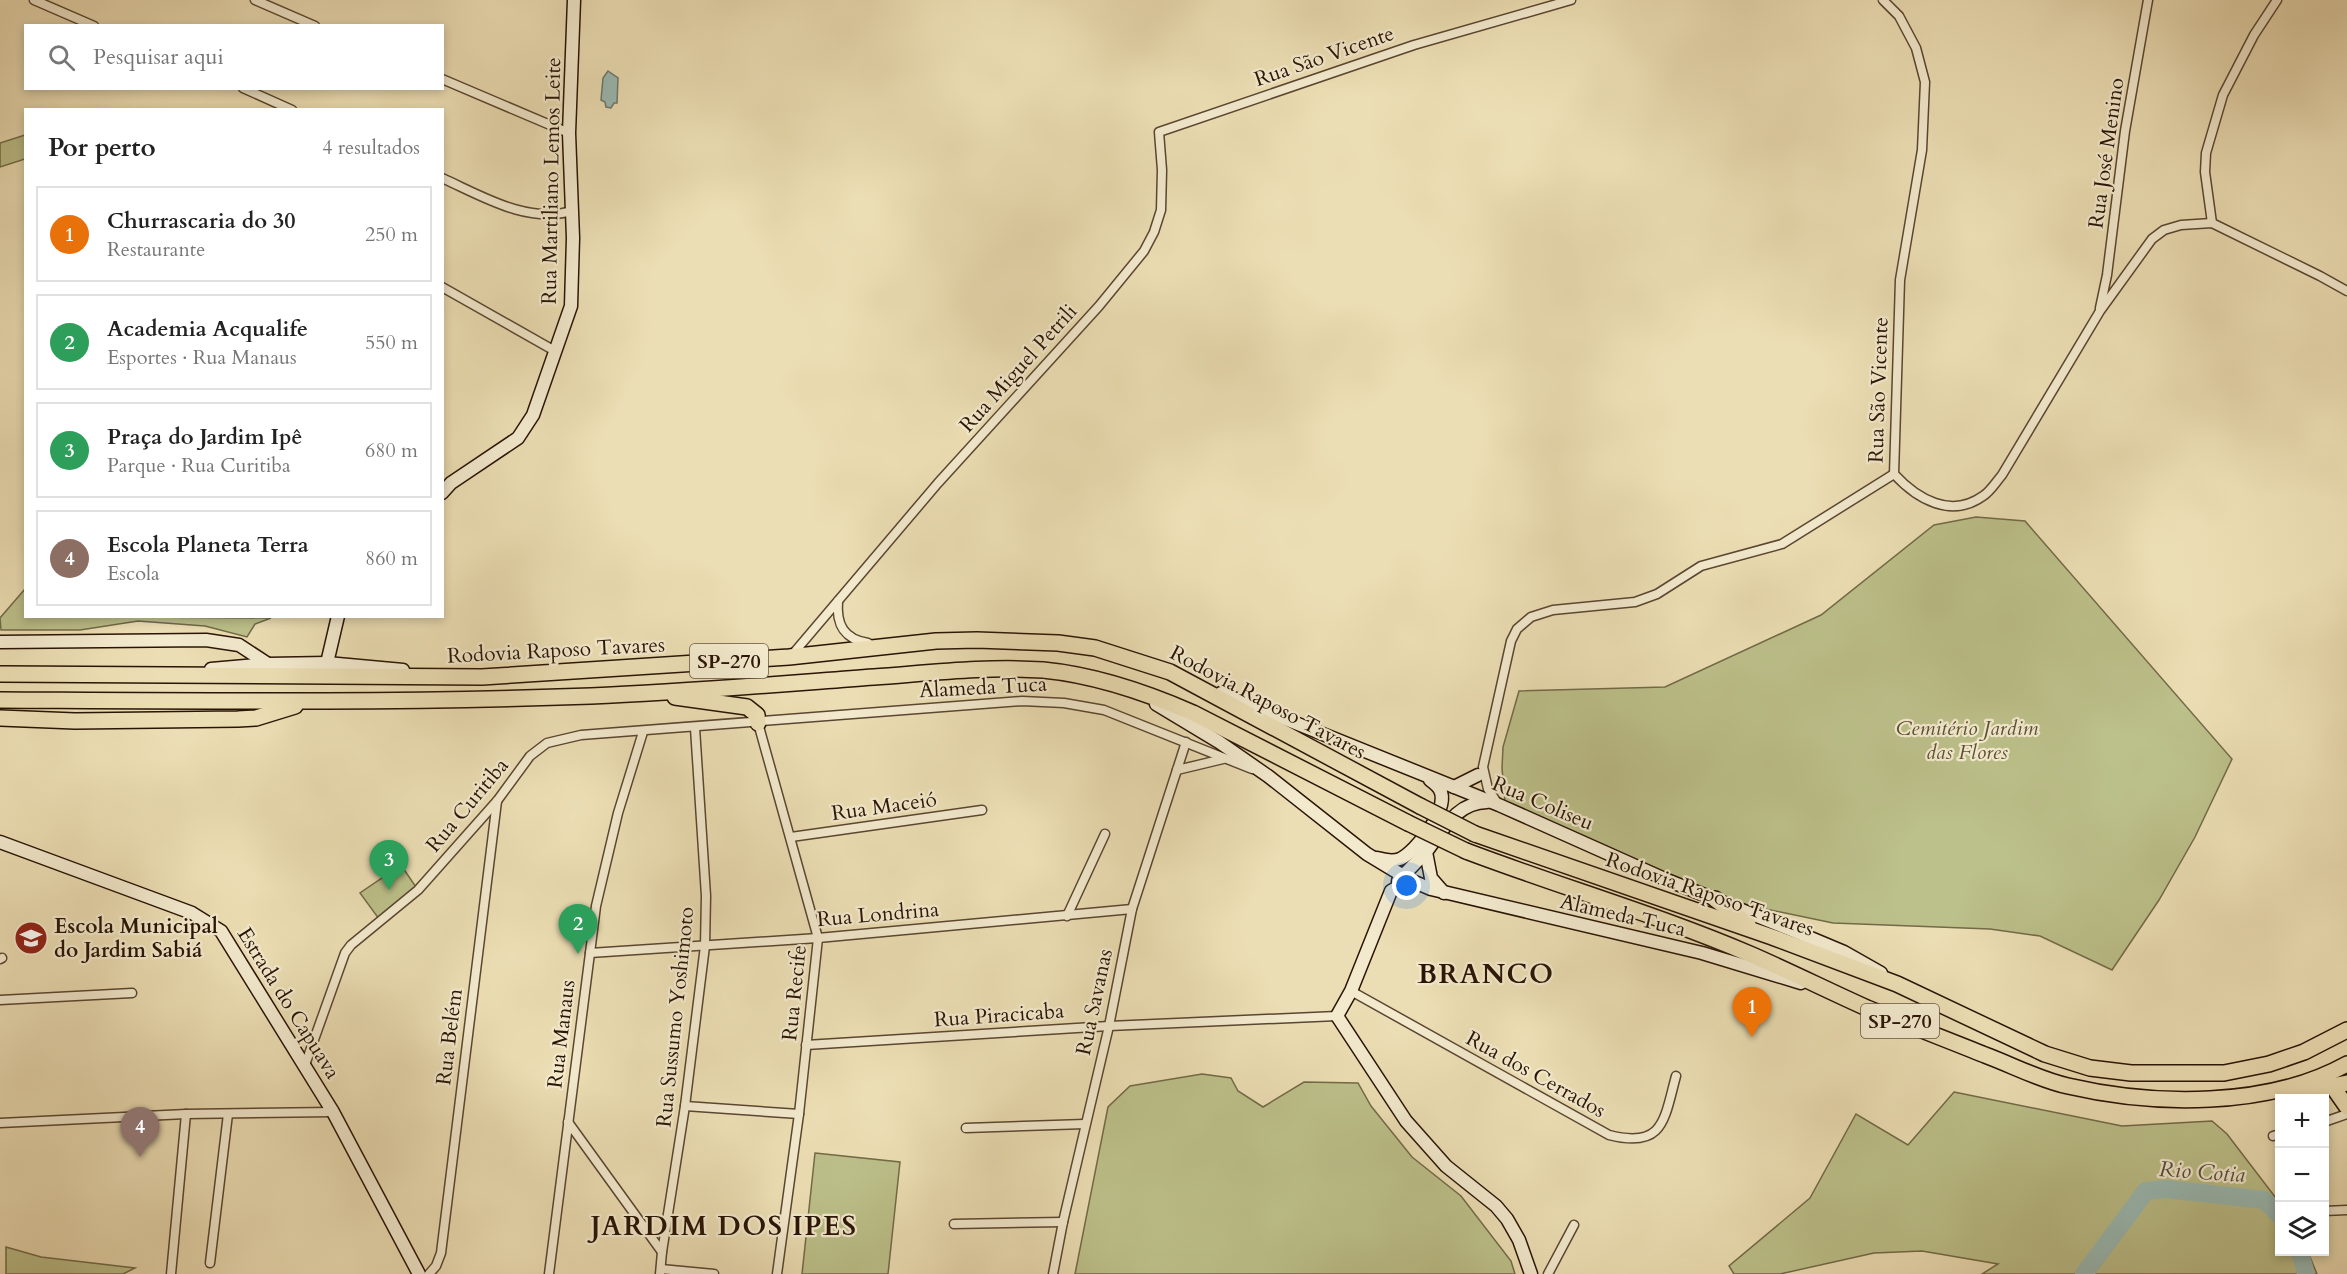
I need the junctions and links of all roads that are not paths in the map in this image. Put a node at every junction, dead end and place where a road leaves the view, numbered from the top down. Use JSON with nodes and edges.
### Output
{"nodes":[{"id":1,"x":34,"y":0,"type":"edge"},
{"id":2,"x":255,"y":0,"type":"edge"},
{"id":3,"x":574,"y":0,"type":"edge"},
{"id":4,"x":1571,"y":0,"type":"edge"},
{"id":5,"x":1883,"y":0,"type":"edge"},
{"id":6,"x":2148,"y":0,"type":"edge"},
{"id":7,"x":2277,"y":0,"type":"edge"},
{"id":8,"x":1551,"y":2,"type":"edge"},
{"id":9,"x":89,"y":24,"type":"edge"},
{"id":10,"x":310,"y":24,"type":"edge"},
{"id":11,"x":444,"y":80,"type":"edge"},
{"id":12,"x":247,"y":90,"type":"edge"},
{"id":13,"x":288,"y":108,"type":"edge"},
{"id":14,"x":1159,"y":132,"type":"joint"},
{"id":15,"x":569,"y":133,"type":"junction"},
{"id":16,"x":444,"y":179,"type":"edge"},
{"id":17,"x":572,"y":211,"type":"junction"},
{"id":18,"x":2212,"y":223,"type":"junction"},
{"id":19,"x":444,"y":288,"type":"edge"},
{"id":20,"x":2347,"y":291,"type":"edge"},
{"id":21,"x":2100,"y":311,"type":"junction"},
{"id":22,"x":555,"y":351,"type":"junction"},
{"id":23,"x":1894,"y":474,"type":"junction"},
{"id":24,"x":444,"y":491,"type":"edge"},
{"id":25,"x":838,"y":601,"type":"junction"},
{"id":26,"x":338,"y":618,"type":"edge"},
{"id":27,"x":0,"y":642,"type":"edge"},
{"id":28,"x":889,"y":648,"type":"junction"},
{"id":29,"x":789,"y":657,"type":"junction"},
{"id":30,"x":327,"y":663,"type":"junction"},
{"id":31,"x":268,"y":664,"type":"junction"},
{"id":32,"x":1170,"y":672,"type":"junction"},
{"id":33,"x":0,"y":674,"type":"edge"},
{"id":34,"x":137,"y":675,"type":"junction"},
{"id":35,"x":482,"y":677,"type":"junction"},
{"id":36,"x":1123,"y":686,"type":"junction"},
{"id":37,"x":649,"y":693,"type":"junction"},
{"id":38,"x":0,"y":700,"type":"edge"},
{"id":39,"x":311,"y":702,"type":"junction"},
{"id":40,"x":0,"y":718,"type":"edge"},
{"id":41,"x":758,"y":723,"type":"junction"},
{"id":42,"x":694,"y":728,"type":"junction"},
{"id":43,"x":643,"y":732,"type":"junction"},
{"id":44,"x":1186,"y":742,"type":"junction"},
{"id":45,"x":1226,"y":759,"type":"junction"},
{"id":46,"x":1177,"y":770,"type":"junction"},
{"id":47,"x":1481,"y":771,"type":"junction"},
{"id":48,"x":1268,"y":776,"type":"junction"},
{"id":49,"x":1424,"y":776,"type":"junction"},
{"id":50,"x":1454,"y":787,"type":"junction"},
{"id":51,"x":1467,"y":792,"type":"junction"},
{"id":52,"x":497,"y":801,"type":"junction"},
{"id":53,"x":1494,"y":803,"type":"junction"},
{"id":54,"x":982,"y":810,"type":"dead end"},
{"id":55,"x":1455,"y":815,"type":"junction"},
{"id":56,"x":1105,"y":834,"type":"dead end"},
{"id":57,"x":791,"y":837,"type":"junction"},
{"id":58,"x":0,"y":842,"type":"edge"},
{"id":59,"x":1426,"y":852,"type":"junction"},
{"id":60,"x":1367,"y":855,"type":"junction"},
{"id":61,"x":1384,"y":865,"type":"junction"},
{"id":62,"x":1406,"y":878,"type":"junction"},
{"id":63,"x":1391,"y":891,"type":"junction"},
{"id":64,"x":1444,"y":893,"type":"junction"},
{"id":65,"x":1715,"y":899,"type":"junction"},
{"id":66,"x":1132,"y":909,"type":"junction"},
{"id":67,"x":1067,"y":916,"type":"junction"},
{"id":68,"x":1760,"y":933,"type":"junction"},
{"id":69,"x":818,"y":938,"type":"junction"},
{"id":70,"x":705,"y":946,"type":"junction"},
{"id":71,"x":590,"y":953,"type":"junction"},
{"id":72,"x":1897,"y":984,"type":"junction"},
{"id":73,"x":1351,"y":991,"type":"junction"},
{"id":74,"x":132,"y":993,"type":"dead end"},
{"id":75,"x":1834,"y":993,"type":"junction"},
{"id":76,"x":0,"y":1000,"type":"edge"},
{"id":77,"x":1337,"y":1016,"type":"junction"},
{"id":78,"x":1109,"y":1026,"type":"junction"},
{"id":79,"x":2347,"y":1030,"type":"edge"},
{"id":80,"x":806,"y":1045,"type":"junction"},
{"id":81,"x":2347,"y":1064,"type":"edge"},
{"id":82,"x":305,"y":1065,"type":"junction"},
{"id":83,"x":1676,"y":1076,"type":"dead end"},
{"id":84,"x":2340,"y":1085,"type":"edge"},
{"id":85,"x":2233,"y":1098,"type":"junction"},
{"id":86,"x":685,"y":1106,"type":"junction"},
{"id":87,"x":2347,"y":1107,"type":"edge"},
{"id":88,"x":333,"y":1112,"type":"junction"},
{"id":89,"x":186,"y":1114,"type":"junction"},
{"id":90,"x":228,"y":1114,"type":"junction"},
{"id":91,"x":799,"y":1114,"type":"junction"},
{"id":92,"x":2347,"y":1114,"type":"edge"},
{"id":93,"x":2329,"y":1121,"type":"edge"},
{"id":94,"x":568,"y":1122,"type":"junction"},
{"id":95,"x":0,"y":1123,"type":"edge"},
{"id":96,"x":1085,"y":1124,"type":"junction"},
{"id":97,"x":966,"y":1128,"type":"dead end"},
{"id":98,"x":2329,"y":1210,"type":"edge"},
{"id":99,"x":2347,"y":1210,"type":"edge"},
{"id":100,"x":1063,"y":1222,"type":"junction"},
{"id":101,"x":954,"y":1224,"type":"dead end"},
{"id":102,"x":1574,"y":1226,"type":"dead end"},
{"id":103,"x":662,"y":1252,"type":"junction"},
{"id":104,"x":210,"y":1263,"type":"dead end"},
{"id":105,"x":661,"y":1271,"type":"edge"},
{"id":106,"x":171,"y":1274,"type":"edge"},
{"id":107,"x":419,"y":1274,"type":"edge"},
{"id":108,"x":429,"y":1274,"type":"edge"},
{"id":109,"x":549,"y":1274,"type":"edge"},
{"id":110,"x":714,"y":1274,"type":"edge"},
{"id":111,"x":777,"y":1274,"type":"edge"},
{"id":112,"x":1053,"y":1274,"type":"edge"},
{"id":113,"x":1531,"y":1274,"type":"edge"},
{"id":114,"x":1548,"y":1274,"type":"edge"}],
"edges":[{"from":1,"to":9,"type":"street"},
{"from":2,"to":10,"type":"street"},
{"from":3,"to":15,"type":"street","name":"Rua Martiliano Lemos Leite"},
{"from":4,"to":8,"type":"street","name":"Rua São Vicente"},
{"from":5,"to":23,"type":"street","name":"Rua São Vicente"},
{"from":6,"to":21,"type":"street","name":"Rua José Menino"},
{"from":7,"to":18,"type":"street"},
{"from":8,"to":14,"type":"street","name":"Rua São Vicente"},
{"from":11,"to":15,"type":"street"},
{"from":12,"to":13,"type":"street"},
{"from":14,"to":25,"type":"street","name":"Rua Miguel Petrili"},
{"from":15,"to":17,"type":"street","name":"Rua Martiliano Lemos Leite"},
{"from":16,"to":17,"type":"street"},
{"from":17,"to":22,"type":"street","name":"Rua Martiliano Lemos Leite"},
{"from":18,"to":20,"type":"street"},
{"from":18,"to":21,"type":"street"},
{"from":19,"to":22,"type":"street"},
{"from":21,"to":23,"type":"street","name":"Rua São Vicente"},
{"from":22,"to":24,"type":"street","name":"Rua Martiliano Lemos Leite"},
{"from":23,"to":47,"type":"street"},
{"from":25,"to":28,"type":"street"},
{"from":25,"to":29,"type":"street","name":"Rua Miguel Petrili"},
{"from":26,"to":30,"type":"street"},
{"from":27,"to":31,"type":"street"},
{"from":28,"to":29,"type":"highway","name":"Rodovia Raposo Tavares","number":"SP-270"},
{"from":28,"to":32,"type":"highway","name":"Rodovia Raposo Tavares","number":"SP-270"},
{"from":29,"to":35,"type":"highway","name":"Rodovia Raposo Tavares","number":"SP-270"},
{"from":30,"to":31,"type":"street"},
{"from":30,"to":35,"type":"street"},
{"from":31,"to":34,"type":"street"},
{"from":32,"to":49,"type":"street","name":"Rua Coliseu"},
{"from":32,"to":68,"type":"highway","name":"Rodovia Raposo Tavares","number":"SP-270","bridge":true},
{"from":33,"to":34,"type":"highway","name":"Rodovia Raposo Tavares","number":"SP-270"},
{"from":34,"to":35,"type":"highway","name":"Rodovia Raposo Tavares","number":"SP-270"},
{"from":36,"to":37,"type":"highway","name":"Rodovia Raposo Tavares","number":"SP-270"},
{"from":36,"to":48,"type":"street","name":"Alameda Tuca"},
{"from":36,"to":75,"type":"highway","name":"Rodovia Raposo Tavares","number":"SP-270","bridge":true},
{"from":37,"to":39,"type":"highway","name":"Rodovia Raposo Tavares","number":"SP-270"},
{"from":37,"to":41,"type":"highway"},
{"from":38,"to":39,"type":"highway","name":"Rodovia Raposo Tavares","number":"SP-270"},
{"from":39,"to":40,"type":"highway"},
{"from":41,"to":42,"type":"street","name":"Rua Curitiba"},
{"from":41,"to":44,"type":"street","name":"Alameda Tuca"},
{"from":41,"to":57,"type":"street","name":"Rua Recife"},
{"from":42,"to":43,"type":"street","name":"Rua Curitiba"},
{"from":42,"to":70,"type":"street","name":"Rua Sussumo Yoshimoto"},
{"from":43,"to":52,"type":"street","name":"Rua Curitiba"},
{"from":43,"to":71,"type":"street","name":"Rua Manaus"},
{"from":44,"to":45,"type":"street","name":"Alameda Tuca"},
{"from":44,"to":46,"type":"street","name":"Rua Savanas"},
{"from":45,"to":46,"type":"street"},
{"from":45,"to":48,"type":"street","name":"Alameda Tuca"},
{"from":46,"to":66,"type":"street","name":"Rua Savanas"},
{"from":47,"to":50,"type":"street"},
{"from":47,"to":51,"type":"street"},
{"from":47,"to":53,"type":"street"},
{"from":48,"to":60,"type":"street","name":"Alameda Tuca"},
{"from":49,"to":50,"type":"street","name":"Rua Coliseu"},
{"from":49,"to":60,"type":"street"},
{"from":50,"to":51,"type":"street","name":"Rua Coliseu"},
{"from":51,"to":53,"type":"street","name":"Rua Coliseu"},
{"from":51,"to":55,"type":"street"},
{"from":52,"to":82,"type":"street","name":"Rua Curitiba"},
{"from":52,"to":108,"type":"street","name":"Rua Belém"},
{"from":53,"to":55,"type":"street"},
{"from":53,"to":65,"type":"street","name":"Rua Coliseu"},
{"from":54,"to":57,"type":"street","name":"Rua Maceió"},
{"from":55,"to":59,"type":"street"},
{"from":56,"to":67,"type":"street"},
{"from":57,"to":69,"type":"street","name":"Rua Recife"},
{"from":58,"to":82,"type":"street","name":"Estrada do Capuava"},
{"from":59,"to":62,"type":"street"},
{"from":59,"to":64,"type":"street"},
{"from":60,"to":61,"type":"street","name":"Alameda Tuca"},
{"from":61,"to":62,"type":"street","name":"Alameda Tuca"},
{"from":61,"to":63,"type":"street"},
{"from":62,"to":63,"type":"street"},
{"from":62,"to":64,"type":"street","name":"Alameda Tuca"},
{"from":63,"to":73,"type":"street"},
{"from":64,"to":75,"type":"street","name":"Alameda Tuca"},
{"from":65,"to":68,"type":"highway"},
{"from":65,"to":72,"type":"street","name":"Rua Coliseu"},
{"from":66,"to":67,"type":"street","name":"Rua Londrina"},
{"from":66,"to":78,"type":"street","name":"Rua Savanas"},
{"from":67,"to":69,"type":"street","name":"Rua Londrina"},
{"from":68,"to":72,"type":"highway","name":"Rodovia Raposo Tavares","number":"SP-270"},
{"from":69,"to":70,"type":"street","name":"Rua Londrina"},
{"from":69,"to":80,"type":"street","name":"Rua Recife"},
{"from":70,"to":71,"type":"street","name":"Rua Londrina"},
{"from":70,"to":86,"type":"street","name":"Rua Sussumo Yoshimoto"},
{"from":71,"to":94,"type":"street","name":"Rua Manaus"},
{"from":72,"to":79,"type":"highway","name":"Rodovia Raposo Tavares","number":"SP-270"},
{"from":73,"to":77,"type":"street"},
{"from":73,"to":83,"type":"street","name":"Rua dos Cerrados"},
{"from":74,"to":76,"type":"street"},
{"from":75,"to":85,"type":"highway","name":"Rodovia Raposo Tavares","number":"SP-270"},
{"from":77,"to":78,"type":"street","name":"Rua Piracicaba"},
{"from":77,"to":113,"type":"street"},
{"from":78,"to":80,"type":"street","name":"Rua Piracicaba"},
{"from":78,"to":96,"type":"street","name":"Rua Savanas"},
{"from":80,"to":91,"type":"street","name":"Rua Recife"},
{"from":81,"to":85,"type":"highway","name":"Rodovia Raposo Tavares","number":"SP-270"},
{"from":82,"to":88,"type":"street","name":"Estrada do Capuava"},
{"from":84,"to":85,"type":"highway"},
{"from":84,"to":87,"type":"highway"},
{"from":86,"to":91,"type":"street"},
{"from":86,"to":103,"type":"street","name":"Rua Sussumo Yoshimoto"},
{"from":88,"to":90,"type":"street"},
{"from":88,"to":107,"type":"street","name":"Estrada do Capuava"},
{"from":89,"to":90,"type":"street"},
{"from":89,"to":95,"type":"street"},
{"from":89,"to":106,"type":"street"},
{"from":90,"to":104,"type":"street"},
{"from":91,"to":111,"type":"street","name":"Rua Recife"},
{"from":92,"to":93,"type":"street"},
{"from":94,"to":103,"type":"street"},
{"from":94,"to":109,"type":"street","name":"Rua Manaus"},
{"from":96,"to":97,"type":"street"},
{"from":96,"to":100,"type":"street","name":"Rua Savanas"},
{"from":98,"to":99,"type":"street"},
{"from":100,"to":101,"type":"street"},
{"from":100,"to":112,"type":"street","name":"Rua Savanas"},
{"from":102,"to":114,"type":"street"},
{"from":103,"to":105,"type":"street","name":"Rua Sussumo Yoshimoto"},
{"from":105,"to":110,"type":"street"}]}
